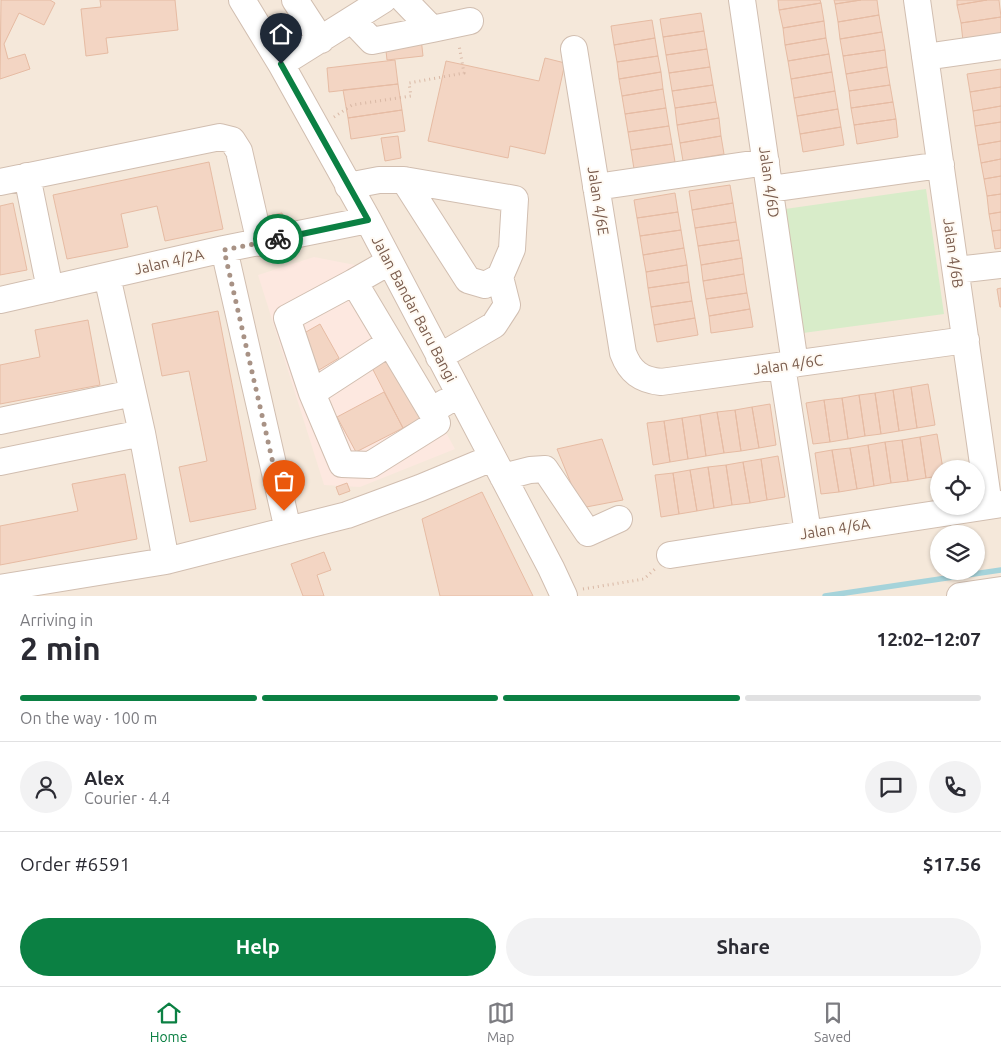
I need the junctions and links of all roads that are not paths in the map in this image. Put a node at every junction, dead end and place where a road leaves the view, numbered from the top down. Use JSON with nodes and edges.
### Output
{"nodes":[{"id":1,"x":242,"y":0,"type":"edge"},
{"id":2,"x":295,"y":0,"type":"edge"},
{"id":3,"x":383,"y":0,"type":"edge"},
{"id":4,"x":404,"y":0,"type":"edge"},
{"id":5,"x":742,"y":0,"type":"edge"},
{"id":6,"x":917,"y":0,"type":"edge"},
{"id":7,"x":352,"y":20,"type":"junction"},
{"id":8,"x":321,"y":40,"type":"junction"},
{"id":9,"x":1001,"y":46,"type":"edge"},
{"id":10,"x":574,"y":49,"type":"dead end"},
{"id":11,"x":926,"y":57,"type":"junction"},
{"id":12,"x":281,"y":64,"type":"junction"},
{"id":13,"x":766,"y":162,"type":"junction"},
{"id":14,"x":941,"y":165,"type":"junction"},
{"id":15,"x":27,"y":176,"type":"junction"},
{"id":16,"x":404,"y":180,"type":"junction"},
{"id":17,"x":0,"y":182,"type":"edge"},
{"id":18,"x":348,"y":186,"type":"junction"},
{"id":19,"x":596,"y":187,"type":"junction"},
{"id":20,"x":770,"y":189,"type":"junction"},
{"id":21,"x":368,"y":220,"type":"junction"},
{"id":22,"x":260,"y":243,"type":"junction"},
{"id":23,"x":224,"y":250,"type":"junction"},
{"id":24,"x":389,"y":262,"type":"junction"},
{"id":25,"x":1001,"y":264,"type":"edge"},
{"id":26,"x":956,"y":270,"type":"junction"},
{"id":27,"x":107,"y":276,"type":"junction"},
{"id":28,"x":500,"y":277,"type":"junction"},
{"id":29,"x":354,"y":282,"type":"junction"},
{"id":30,"x":50,"y":289,"type":"junction"},
{"id":31,"x":0,"y":300,"type":"edge"},
{"id":32,"x":966,"y":340,"type":"junction"},
{"id":33,"x":389,"y":343,"type":"junction"},
{"id":34,"x":623,"y":353,"type":"joint"},
{"id":35,"x":439,"y":357,"type":"junction"},
{"id":36,"x":789,"y":365,"type":"junction"},
{"id":37,"x":312,"y":393,"type":"junction"},
{"id":38,"x":133,"y":394,"type":"junction"},
{"id":39,"x":459,"y":395,"type":"junction"},
{"id":40,"x":431,"y":411,"type":"junction"},
{"id":41,"x":0,"y":421,"type":"edge"},
{"id":42,"x":142,"y":433,"type":"junction"},
{"id":43,"x":0,"y":462,"type":"edge"},
{"id":44,"x":498,"y":467,"type":"junction"},
{"id":45,"x":995,"y":505,"type":"edge"},
{"id":46,"x":619,"y":519,"type":"dead end"},
{"id":47,"x":288,"y":530,"type":"junction"},
{"id":48,"x":808,"y":533,"type":"junction"},
{"id":49,"x":670,"y":555,"type":"road end"},
{"id":50,"x":166,"y":561,"type":"junction"},
{"id":51,"x":0,"y":588,"type":"edge"},
{"id":52,"x":1000,"y":592,"type":"edge"},
{"id":53,"x":563,"y":594,"type":"edge"},
{"id":54,"x":960,"y":596,"type":"edge"}],
"edges":[{"from":1,"to":12,"type":"street","name":"Jalan Bandar Baru Bangi"},
{"from":2,"to":8,"type":"street"},
{"from":3,"to":7,"type":"street"},
{"from":4,"to":7,"type":"street"},
{"from":5,"to":13,"type":"street","name":"Jalan 4/6D"},
{"from":6,"to":11,"type":"street","name":"Jalan 4/6B"},
{"from":7,"to":8,"type":"street"},
{"from":8,"to":12,"type":"street"},
{"from":9,"to":11,"type":"street"},
{"from":10,"to":19,"type":"street","name":"Jalan 4/6E"},
{"from":11,"to":14,"type":"street","name":"Jalan 4/6B"},
{"from":12,"to":18,"type":"street","name":"Jalan Bandar Baru Bangi"},
{"from":13,"to":19,"type":"street"},
{"from":13,"to":20,"type":"street","name":"Jalan 4/6D"},
{"from":14,"to":20,"type":"street"},
{"from":14,"to":26,"type":"street","name":"Jalan 4/6B"},
{"from":15,"to":17,"type":"street"},
{"from":15,"to":22,"type":"street"},
{"from":15,"to":30,"type":"street"},
{"from":16,"to":18,"type":"street"},
{"from":16,"to":28,"type":"street"},
{"from":16,"to":28,"type":"street"},
{"from":18,"to":21,"type":"street","name":"Jalan Bandar Baru Bangi"},
{"from":19,"to":34,"type":"street","name":"Jalan 4/6E"},
{"from":20,"to":36,"type":"street","name":"Jalan 4/6D"},
{"from":21,"to":22,"type":"street","name":"Jalan 4/2A"},
{"from":21,"to":24,"type":"street","name":"Jalan Bandar Baru Bangi"},
{"from":22,"to":23,"type":"street","name":"Jalan 4/2A"},
{"from":23,"to":27,"type":"street","name":"Jalan 4/2A"},
{"from":23,"to":47,"type":"street"},
{"from":24,"to":29,"type":"street"},
{"from":24,"to":35,"type":"street","name":"Jalan Bandar Baru Bangi"},
{"from":25,"to":26,"type":"street"},
{"from":26,"to":32,"type":"street","name":"Jalan 4/6B"},
{"from":27,"to":30,"type":"street","name":"Jalan 4/2A"},
{"from":27,"to":38,"type":"street"},
{"from":28,"to":35,"type":"street"},
{"from":29,"to":33,"type":"street"},
{"from":29,"to":37,"type":"street"},
{"from":30,"to":31,"type":"street","name":"Jalan 4/2A"},
{"from":32,"to":36,"type":"street","name":"Jalan 4/6C"},
{"from":32,"to":45,"type":"street","name":"Jalan 4/6B"},
{"from":33,"to":37,"type":"street"},
{"from":33,"to":40,"type":"street"},
{"from":34,"to":36,"type":"street","name":"Jalan 4/6C"},
{"from":35,"to":39,"type":"street","name":"Jalan Bandar Baru Bangi"},
{"from":36,"to":48,"type":"street","name":"Jalan 4/6D"},
{"from":37,"to":40,"type":"street"},
{"from":38,"to":41,"type":"street"},
{"from":38,"to":42,"type":"street"},
{"from":39,"to":40,"type":"street"},
{"from":39,"to":44,"type":"street","name":"Jalan Bandar Baru Bangi"},
{"from":42,"to":43,"type":"street"},
{"from":42,"to":50,"type":"street"},
{"from":44,"to":46,"type":"street"},
{"from":44,"to":47,"type":"street"},
{"from":44,"to":53,"type":"street","name":"Jalan Bandar Baru Bangi"},
{"from":45,"to":48,"type":"street","name":"Jalan 4/6A"},
{"from":47,"to":50,"type":"street"},
{"from":48,"to":49,"type":"street","name":"Jalan 4/6A"},
{"from":50,"to":51,"type":"street"},
{"from":52,"to":54,"type":"street"}]}
